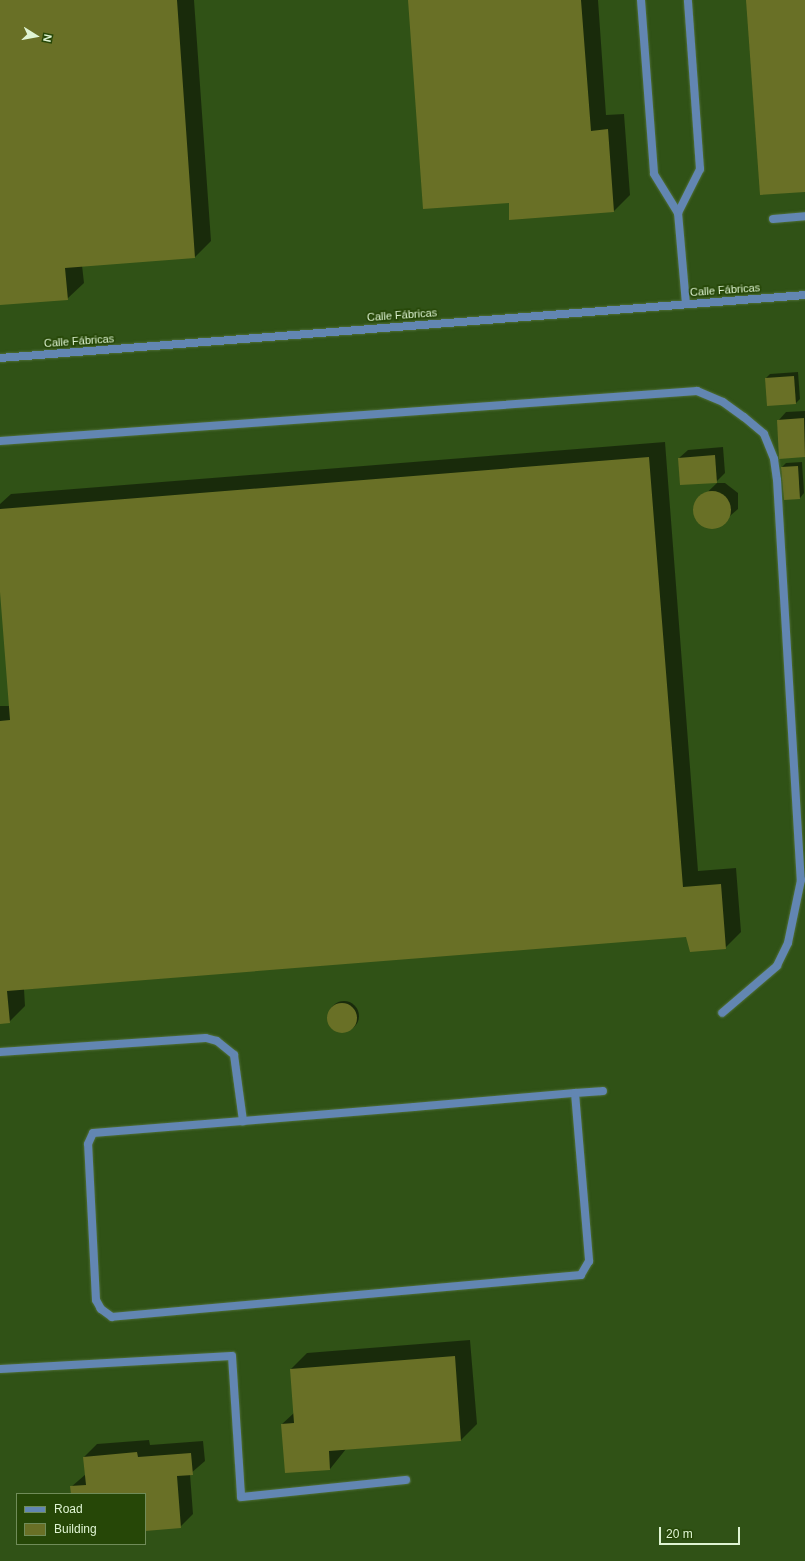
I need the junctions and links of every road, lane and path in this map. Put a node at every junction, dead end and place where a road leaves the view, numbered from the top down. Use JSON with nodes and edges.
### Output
{"nodes":[{"id":1,"x":641,"y":0,"type":"edge"},
{"id":2,"x":688,"y":0,"type":"edge"},
{"id":3,"x":678,"y":213,"type":"junction"},
{"id":4,"x":805,"y":216,"type":"edge"},
{"id":5,"x":772,"y":219,"type":"dead end"},
{"id":6,"x":805,"y":295,"type":"edge"},
{"id":7,"x":686,"y":304,"type":"junction"},
{"id":8,"x":0,"y":358,"type":"edge"},
{"id":9,"x":0,"y":441,"type":"edge"},
{"id":10,"x":722,"y":1013,"type":"dead end"},
{"id":11,"x":0,"y":1052,"type":"edge"},
{"id":12,"x":603,"y":1091,"type":"dead end"},
{"id":13,"x":574,"y":1093,"type":"junction"},
{"id":14,"x":243,"y":1121,"type":"junction"},
{"id":15,"x":0,"y":1369,"type":"edge"},
{"id":16,"x":406,"y":1480,"type":"dead end"}],
"edges":[{"from":1,"to":3,"type":"street"},
{"from":2,"to":3,"type":"street"},
{"from":3,"to":7,"type":"street"},
{"from":4,"to":5,"type":"street"},
{"from":6,"to":7,"type":"street","name":"Calle Fábricas"},
{"from":7,"to":8,"type":"street","name":"Calle Fábricas"},
{"from":9,"to":10,"type":"street"},
{"from":11,"to":14,"type":"street"},
{"from":12,"to":13,"type":"street"},
{"from":13,"to":14,"type":"street"},
{"from":13,"to":14,"type":"street"},
{"from":15,"to":16,"type":"street"}]}
